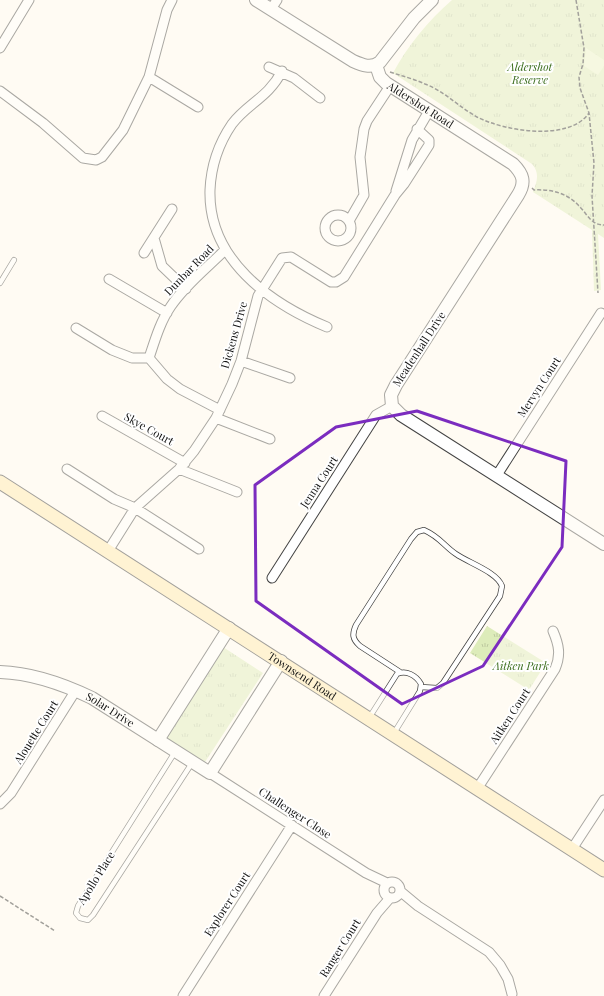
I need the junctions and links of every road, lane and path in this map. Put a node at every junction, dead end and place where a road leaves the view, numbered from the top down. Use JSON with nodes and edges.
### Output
{"nodes":[{"id":1,"x":29,"y":0,"type":"edge"},
{"id":2,"x":172,"y":0,"type":"edge"},
{"id":3,"x":256,"y":0,"type":"edge"},
{"id":4,"x":432,"y":0,"type":"edge"},
{"id":5,"x":576,"y":0,"type":"edge"},
{"id":6,"x":274,"y":5,"type":"edge"},
{"id":7,"x":0,"y":48,"type":"edge"},
{"id":8,"x":376,"y":65,"type":"junction"},
{"id":9,"x":270,"y":67,"type":"dead end"},
{"id":10,"x":282,"y":72,"type":"junction"},
{"id":11,"x":390,"y":72,"type":"dead end"},
{"id":12,"x":149,"y":77,"type":"junction"},
{"id":13,"x":390,"y":86,"type":"junction"},
{"id":14,"x":0,"y":92,"type":"edge"},
{"id":15,"x":320,"y":98,"type":"dead end"},
{"id":16,"x":198,"y":107,"type":"dead end"},
{"id":17,"x":429,"y":111,"type":"junction"},
{"id":18,"x":589,"y":113,"type":"junction"},
{"id":19,"x":417,"y":129,"type":"junction"},
{"id":20,"x":404,"y":165,"type":"junction"},
{"id":21,"x":413,"y":170,"type":"junction"},
{"id":22,"x":523,"y":180,"type":"junction"},
{"id":23,"x":395,"y":195,"type":"junction"},
{"id":24,"x":172,"y":209,"type":"dead end"},
{"id":25,"x":350,"y":221,"type":"dead end"},
{"id":26,"x":594,"y":223,"type":"junction"},
{"id":27,"x":604,"y":225,"type":"edge"},
{"id":28,"x":154,"y":238,"type":"junction"},
{"id":29,"x":226,"y":250,"type":"junction"},
{"id":30,"x":144,"y":253,"type":"dead end"},
{"id":31,"x":14,"y":260,"type":"dead end"},
{"id":32,"x":110,"y":278,"type":"dead end"},
{"id":33,"x":0,"y":283,"type":"edge"},
{"id":34,"x":186,"y":289,"type":"junction"},
{"id":35,"x":261,"y":289,"type":"junction"},
{"id":36,"x":598,"y":293,"type":"dead end"},
{"id":37,"x":166,"y":313,"type":"junction"},
{"id":38,"x":601,"y":313,"type":"dead end"},
{"id":39,"x":327,"y":327,"type":"dead end"},
{"id":40,"x":76,"y":328,"type":"dead end"},
{"id":41,"x":149,"y":358,"type":"junction"},
{"id":42,"x":241,"y":361,"type":"junction"},
{"id":43,"x":290,"y":378,"type":"dead end"},
{"id":44,"x":392,"y":406,"type":"junction"},
{"id":45,"x":218,"y":414,"type":"junction"},
{"id":46,"x":102,"y":416,"type":"dead end"},
{"id":47,"x":270,"y":439,"type":"dead end"},
{"id":48,"x":182,"y":466,"type":"junction"},
{"id":49,"x":67,"y":469,"type":"dead end"},
{"id":50,"x":497,"y":475,"type":"junction"},
{"id":51,"x":0,"y":482,"type":"edge"},
{"id":52,"x":237,"y":492,"type":"dead end"},
{"id":53,"x":135,"y":508,"type":"junction"},
{"id":54,"x":604,"y":544,"type":"edge"},
{"id":55,"x":199,"y":549,"type":"dead end"},
{"id":56,"x":108,"y":551,"type":"junction"},
{"id":57,"x":272,"y":578,"type":"dead end"},
{"id":58,"x":229,"y":628,"type":"junction"},
{"id":59,"x":553,"y":631,"type":"dead end"},
{"id":60,"x":281,"y":661,"type":"junction"},
{"id":61,"x":0,"y":672,"type":"edge"},
{"id":62,"x":400,"y":672,"type":"junction"},
{"id":63,"x":421,"y":687,"type":"junction"},
{"id":64,"x":76,"y":690,"type":"junction"},
{"id":65,"x":369,"y":718,"type":"junction"},
{"id":66,"x":394,"y":734,"type":"junction"},
{"id":67,"x":158,"y":740,"type":"junction"},
{"id":68,"x":176,"y":751,"type":"junction"},
{"id":69,"x":193,"y":762,"type":"junction"},
{"id":70,"x":210,"y":773,"type":"junction"},
{"id":71,"x":477,"y":789,"type":"junction"},
{"id":72,"x":604,"y":800,"type":"edge"},
{"id":73,"x":0,"y":804,"type":"edge"},
{"id":74,"x":292,"y":826,"type":"junction"},
{"id":75,"x":572,"y":849,"type":"junction"},
{"id":76,"x":604,"y":870,"type":"edge"},
{"id":77,"x":390,"y":892,"type":"junction"},
{"id":78,"x":0,"y":896,"type":"edge"},
{"id":79,"x":55,"y":931,"type":"dead end"},
{"id":80,"x":512,"y":994,"type":"dead end"},
{"id":81,"x":183,"y":996,"type":"edge"},
{"id":82,"x":324,"y":996,"type":"edge"}],
"edges":[{"from":1,"to":7,"type":"street"},
{"from":2,"to":12,"type":"street"},
{"from":3,"to":6,"type":"street"},
{"from":4,"to":8,"type":"street"},
{"from":5,"to":18,"type":"path"},
{"from":6,"to":8,"type":"street"},
{"from":8,"to":13,"type":"street","name":"Aldershot Road"},
{"from":9,"to":10,"type":"street"},
{"from":10,"to":15,"type":"street"},
{"from":10,"to":29,"type":"street"},
{"from":11,"to":18,"type":"path"},
{"from":12,"to":14,"type":"street"},
{"from":12,"to":16,"type":"street"},
{"from":13,"to":17,"type":"street","name":"Aldershot Road"},
{"from":13,"to":25,"type":"street"},
{"from":17,"to":19,"type":"street","name":"Dickens Drive"},
{"from":17,"to":22,"type":"street","name":"Aldershot Road"},
{"from":18,"to":26,"type":"path"},
{"from":19,"to":20,"type":"street","name":"Dickens Drive"},
{"from":19,"to":21,"type":"street","name":"Dickens Drive"},
{"from":20,"to":21,"type":"street"},
{"from":20,"to":23,"type":"street","name":"Dickens Drive"},
{"from":21,"to":23,"type":"street","name":"Dickens Drive"},
{"from":22,"to":26,"type":"path"},
{"from":22,"to":44,"type":"street","name":"Meadenhall Drive"},
{"from":23,"to":35,"type":"street","name":"Dickens Drive"},
{"from":24,"to":28,"type":"street"},
{"from":26,"to":27,"type":"path"},
{"from":26,"to":36,"type":"path"},
{"from":28,"to":30,"type":"street"},
{"from":28,"to":34,"type":"street"},
{"from":29,"to":34,"type":"street","name":"Dunbar Road"},
{"from":29,"to":35,"type":"street"},
{"from":31,"to":33,"type":"lane"},
{"from":32,"to":37,"type":"street"},
{"from":34,"to":37,"type":"street","name":"Dunbar Road"},
{"from":35,"to":39,"type":"street"},
{"from":35,"to":42,"type":"street","name":"Dickens Drive"},
{"from":37,"to":41,"type":"street","name":"Dunbar Road"},
{"from":38,"to":50,"type":"street","name":"Mervyn Court"},
{"from":40,"to":41,"type":"street"},
{"from":41,"to":45,"type":"street"},
{"from":42,"to":43,"type":"street"},
{"from":42,"to":45,"type":"street","name":"Dickens Drive"},
{"from":44,"to":50,"type":"street"},
{"from":44,"to":57,"type":"street","name":"Jenna Court"},
{"from":45,"to":47,"type":"street"},
{"from":45,"to":48,"type":"street","name":"Dickens Drive"},
{"from":46,"to":48,"type":"street","name":"Skye Court"},
{"from":48,"to":52,"type":"street","name":"Skye Court"},
{"from":48,"to":53,"type":"street","name":"Dickens Drive"},
{"from":49,"to":53,"type":"street"},
{"from":50,"to":54,"type":"street"},
{"from":51,"to":56,"type":"main road","name":"Townsend Road"},
{"from":53,"to":55,"type":"street"},
{"from":53,"to":56,"type":"street","name":"Dickens Drive"},
{"from":56,"to":58,"type":"main road","name":"Townsend Road"},
{"from":58,"to":60,"type":"main road","name":"Townsend Road"},
{"from":58,"to":67,"type":"street"},
{"from":59,"to":71,"type":"street","name":"Aitken Court"},
{"from":60,"to":65,"type":"main road","name":"Townsend Road"},
{"from":60,"to":70,"type":"street"},
{"from":61,"to":64,"type":"street","name":"Solar Drive"},
{"from":62,"to":63,"type":"lane"},
{"from":62,"to":63,"type":"lane"},
{"from":62,"to":65,"type":"lane"},
{"from":63,"to":66,"type":"lane"},
{"from":64,"to":67,"type":"street","name":"Solar Drive"},
{"from":64,"to":73,"type":"street","name":"Alouette Court"},
{"from":65,"to":66,"type":"main road","name":"Townsend Road"},
{"from":66,"to":71,"type":"main road","name":"Townsend Road"},
{"from":67,"to":68,"type":"street","name":"Solar Drive"},
{"from":68,"to":69,"type":"street","name":"Solar Drive"},
{"from":68,"to":69,"type":"lane","name":"Apollo Place"},
{"from":69,"to":70,"type":"street","name":"Solar Drive"},
{"from":70,"to":74,"type":"street","name":"Challenger Close"},
{"from":71,"to":75,"type":"main road","name":"Townsend Road"},
{"from":72,"to":75,"type":"street"},
{"from":74,"to":77,"type":"street","name":"Challenger Close"},
{"from":74,"to":81,"type":"street","name":"Explorer Court"},
{"from":75,"to":76,"type":"main road","name":"Townsend Road"},
{"from":77,"to":80,"type":"street","name":"Challenger Close"},
{"from":77,"to":82,"type":"street","name":"Ranger Court"},
{"from":78,"to":79,"type":"path"}]}
